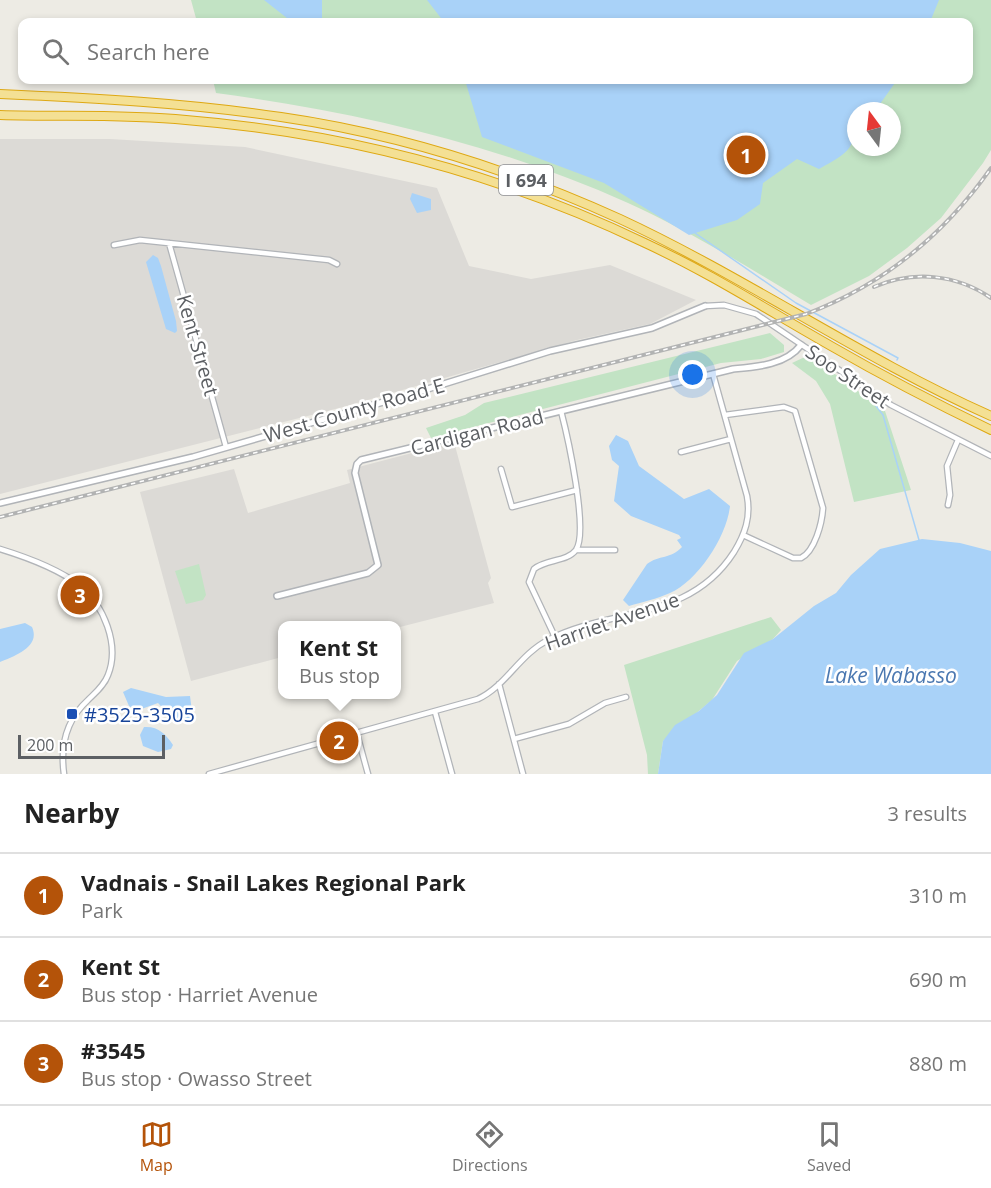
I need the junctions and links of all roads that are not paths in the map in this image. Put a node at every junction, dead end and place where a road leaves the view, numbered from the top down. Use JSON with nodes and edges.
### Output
{"nodes":[{"id":1,"x":0,"y":94,"type":"edge"},
{"id":2,"x":0,"y":116,"type":"edge"},
{"id":3,"x":169,"y":243,"type":"junction"},
{"id":4,"x":114,"y":245,"type":"dead end"},
{"id":5,"x":337,"y":264,"type":"dead end"},
{"id":6,"x":705,"y":306,"type":"joint"},
{"id":7,"x":801,"y":345,"type":"junction"},
{"id":8,"x":713,"y":374,"type":"junction"},
{"id":9,"x":561,"y":411,"type":"junction"},
{"id":10,"x":725,"y":416,"type":"junction"},
{"id":11,"x":991,"y":416,"type":"edge"},
{"id":12,"x":991,"y":430,"type":"edge"},
{"id":13,"x":731,"y":439,"type":"junction"},
{"id":14,"x":958,"y":440,"type":"junction"},
{"id":15,"x":226,"y":447,"type":"junction"},
{"id":16,"x":681,"y":452,"type":"dead end"},
{"id":17,"x":991,"y":456,"type":"edge"},
{"id":18,"x":501,"y":469,"type":"dead end"},
{"id":19,"x":577,"y":490,"type":"junction"},
{"id":20,"x":0,"y":503,"type":"edge"},
{"id":21,"x":948,"y":504,"type":"dead end"},
{"id":22,"x":743,"y":535,"type":"junction"},
{"id":23,"x":0,"y":549,"type":"edge"},
{"id":24,"x":576,"y":550,"type":"junction"},
{"id":25,"x":615,"y":550,"type":"dead end"},
{"id":26,"x":277,"y":596,"type":"dead end"},
{"id":27,"x":555,"y":637,"type":"junction"},
{"id":28,"x":499,"y":684,"type":"junction"},
{"id":29,"x":626,"y":697,"type":"dead end"},
{"id":30,"x":435,"y":712,"type":"junction"},
{"id":31,"x":357,"y":734,"type":"junction"},
{"id":32,"x":514,"y":739,"type":"junction"},
{"id":33,"x":217,"y":773,"type":"edge"},
{"id":34,"x":64,"y":774,"type":"edge"},
{"id":35,"x":209,"y":774,"type":"edge"},
{"id":36,"x":368,"y":774,"type":"edge"},
{"id":37,"x":452,"y":774,"type":"edge"},
{"id":38,"x":523,"y":774,"type":"edge"}],
"edges":[{"from":1,"to":11,"type":"highway","number":"I 694"},
{"from":2,"to":12,"type":"highway","number":"I 694"},
{"from":3,"to":4,"type":"street"},
{"from":3,"to":5,"type":"street"},
{"from":3,"to":15,"type":"street","name":"Kent Street"},
{"from":6,"to":7,"type":"street","name":"Soo Street"},
{"from":6,"to":15,"type":"street","name":"West County Road E"},
{"from":7,"to":8,"type":"street","name":"Cardigan Road"},
{"from":7,"to":14,"type":"street","name":"Soo Street"},
{"from":8,"to":9,"type":"street","name":"Cardigan Road"},
{"from":8,"to":10,"type":"street","name":"Harriet Avenue"},
{"from":9,"to":19,"type":"street"},
{"from":9,"to":26,"type":"street","name":"Cardigan Road"},
{"from":10,"to":13,"type":"street","name":"Harriet Avenue"},
{"from":10,"to":22,"type":"street"},
{"from":13,"to":16,"type":"street"},
{"from":13,"to":22,"type":"street","name":"Harriet Avenue"},
{"from":14,"to":17,"type":"street","name":"Soo Street"},
{"from":14,"to":21,"type":"street"},
{"from":15,"to":20,"type":"street","name":"West County Road E"},
{"from":18,"to":19,"type":"street"},
{"from":19,"to":24,"type":"street"},
{"from":22,"to":27,"type":"street","name":"Harriet Avenue"},
{"from":23,"to":34,"type":"street"},
{"from":24,"to":25,"type":"street"},
{"from":24,"to":27,"type":"street"},
{"from":27,"to":28,"type":"street","name":"Harriet Avenue"},
{"from":28,"to":30,"type":"street","name":"Harriet Avenue"},
{"from":28,"to":32,"type":"street"},
{"from":29,"to":32,"type":"street"},
{"from":30,"to":31,"type":"street","name":"Harriet Avenue"},
{"from":30,"to":37,"type":"street"},
{"from":31,"to":33,"type":"street","name":"Harriet Avenue"},
{"from":31,"to":36,"type":"street"},
{"from":32,"to":38,"type":"street"},
{"from":33,"to":35,"type":"street","name":"Harriet Avenue"}]}
